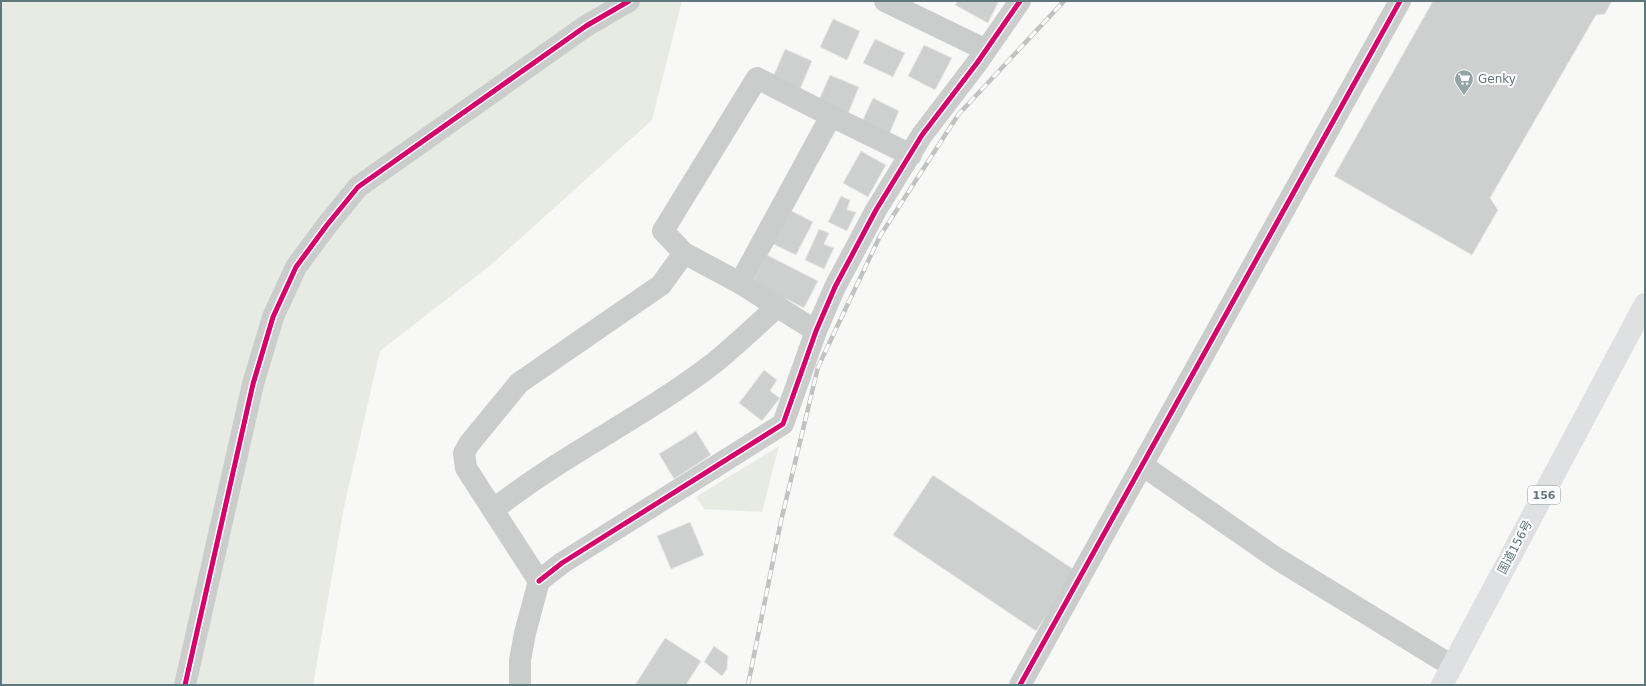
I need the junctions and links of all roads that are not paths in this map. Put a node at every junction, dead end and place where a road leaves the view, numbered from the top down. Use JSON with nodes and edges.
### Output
{"nodes":[{"id":1,"x":629,"y":1,"type":"edge"},
{"id":2,"x":885,"y":1,"type":"edge"},
{"id":3,"x":1020,"y":1,"type":"edge"},
{"id":4,"x":1400,"y":1,"type":"edge"},
{"id":5,"x":986,"y":50,"type":"junction"},
{"id":6,"x":831,"y":116,"type":"junction"},
{"id":7,"x":911,"y":155,"type":"junction"},
{"id":8,"x":684,"y":253,"type":"junction"},
{"id":9,"x":740,"y":283,"type":"junction"},
{"id":10,"x":1645,"y":304,"type":"edge"},
{"id":11,"x":778,"y":306,"type":"junction"},
{"id":12,"x":816,"y":330,"type":"junction"},
{"id":13,"x":1142,"y":465,"type":"junction"},
{"id":14,"x":493,"y":510,"type":"junction"},
{"id":15,"x":539,"y":581,"type":"junction"},
{"id":16,"x":1452,"y":666,"type":"junction"},
{"id":17,"x":185,"y":685,"type":"edge"},
{"id":18,"x":520,"y":685,"type":"edge"},
{"id":19,"x":1020,"y":685,"type":"edge"},
{"id":20,"x":1442,"y":685,"type":"edge"}],
"edges":[{"from":1,"to":17,"type":"street"},
{"from":2,"to":5,"type":"street"},
{"from":3,"to":5,"type":"street"},
{"from":4,"to":13,"type":"street"},
{"from":5,"to":7,"type":"street"},
{"from":6,"to":7,"type":"street"},
{"from":6,"to":8,"type":"street"},
{"from":6,"to":9,"type":"street"},
{"from":7,"to":12,"type":"street"},
{"from":8,"to":9,"type":"street"},
{"from":8,"to":14,"type":"street"},
{"from":9,"to":11,"type":"street"},
{"from":10,"to":16,"type":"highway","name":"国道156号","number":"156"},
{"from":11,"to":12,"type":"street"},
{"from":11,"to":14,"type":"street"},
{"from":12,"to":15,"type":"street"},
{"from":13,"to":16,"type":"street"},
{"from":13,"to":19,"type":"street"},
{"from":14,"to":15,"type":"street"},
{"from":15,"to":18,"type":"street"},
{"from":16,"to":20,"type":"highway","name":"国道156号","number":"156"}]}
